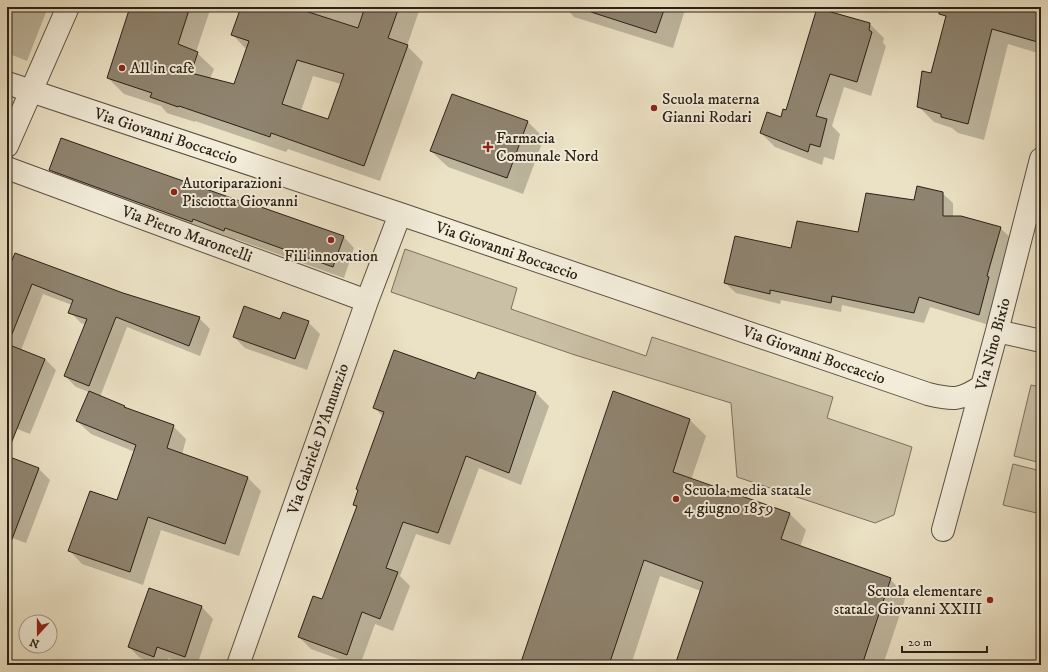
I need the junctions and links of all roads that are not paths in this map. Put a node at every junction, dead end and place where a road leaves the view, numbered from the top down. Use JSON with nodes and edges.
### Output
{"nodes":[{"id":1,"x":68,"y":7,"type":"edge"},
{"id":2,"x":7,"y":83,"type":"edge"},
{"id":3,"x":31,"y":91,"type":"junction"},
{"id":4,"x":7,"y":146,"type":"edge"},
{"id":5,"x":1041,"y":159,"type":"edge"},
{"id":6,"x":7,"y":168,"type":"edge"},
{"id":7,"x":400,"y":214,"type":"junction"},
{"id":8,"x":367,"y":301,"type":"junction"},
{"id":9,"x":997,"y":331,"type":"junction"},
{"id":10,"x":1041,"y":341,"type":"edge"},
{"id":11,"x":982,"y":386,"type":"junction"},
{"id":12,"x":943,"y":530,"type":"dead end"},
{"id":13,"x":238,"y":665,"type":"edge"}],
"edges":[{"from":1,"to":3,"type":"street"},
{"from":2,"to":3,"type":"street","name":"Via Giovanni Boccaccio"},
{"from":3,"to":4,"type":"street"},
{"from":3,"to":7,"type":"street","name":"Via Giovanni Boccaccio"},
{"from":5,"to":9,"type":"street","name":"Via Nino Bixio"},
{"from":6,"to":8,"type":"street","name":"Via Pietro Maroncelli"},
{"from":7,"to":8,"type":"street","name":"Via Gabriele D'Annunzio"},
{"from":7,"to":11,"type":"street","name":"Via Giovanni Boccaccio"},
{"from":8,"to":13,"type":"street","name":"Via Gabriele D'Annunzio"},
{"from":9,"to":10,"type":"street"},
{"from":9,"to":11,"type":"street","name":"Via Nino Bixio"},
{"from":11,"to":12,"type":"street","name":"Via Nino Bixio"}]}
